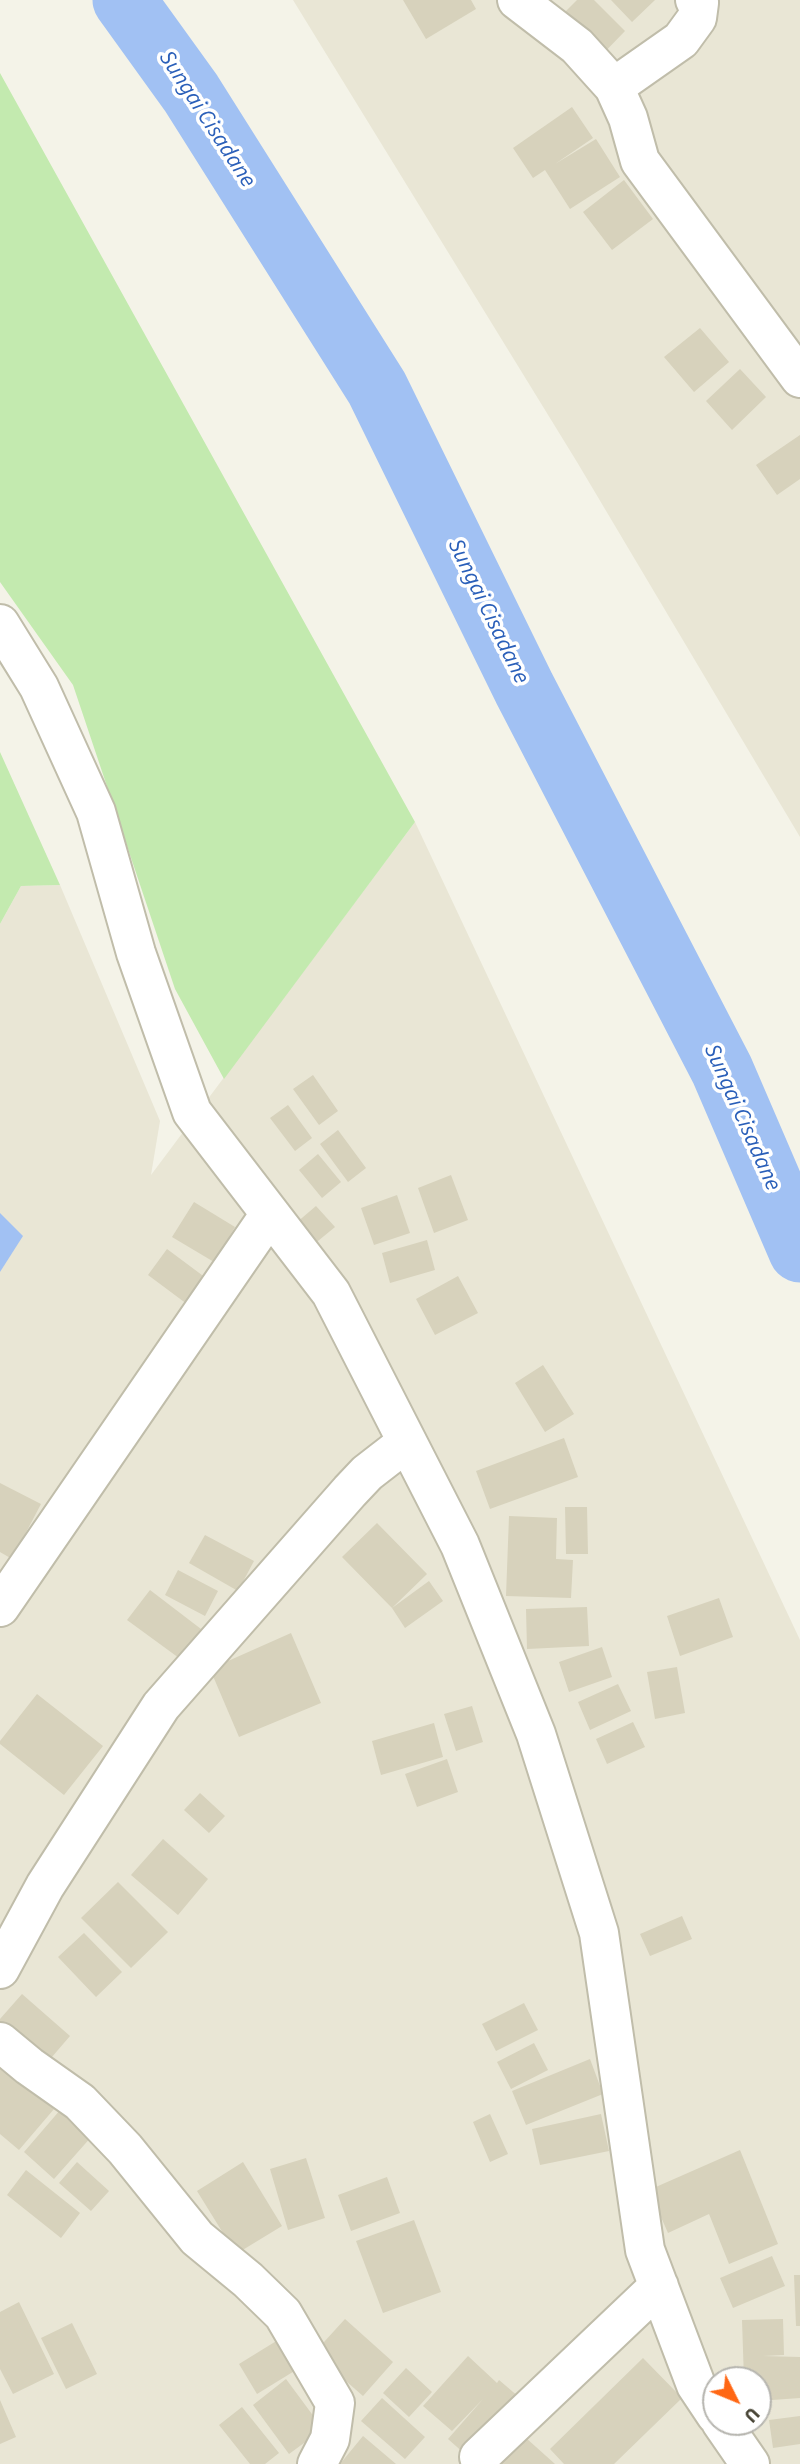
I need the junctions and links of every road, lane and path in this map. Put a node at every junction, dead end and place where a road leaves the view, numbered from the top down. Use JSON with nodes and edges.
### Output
{"nodes":[{"id":1,"x":517,"y":0,"type":"edge"},
{"id":2,"x":695,"y":0,"type":"edge"},
{"id":3,"x":614,"y":87,"type":"junction"},
{"id":4,"x":800,"y":378,"type":"edge"},
{"id":5,"x":0,"y":624,"type":"edge"},
{"id":6,"x":270,"y":1214,"type":"junction"},
{"id":7,"x":407,"y":1442,"type":"junction"},
{"id":8,"x":0,"y":1607,"type":"edge"},
{"id":9,"x":0,"y":1969,"type":"edge"},
{"id":10,"x":0,"y":2042,"type":"edge"},
{"id":11,"x":659,"y":2286,"type":"junction"},
{"id":12,"x":702,"y":2394,"type":"edge"},
{"id":13,"x":731,"y":2436,"type":"edge"},
{"id":14,"x":479,"y":2457,"type":"dead end"},
{"id":15,"x":317,"y":2464,"type":"edge"},
{"id":16,"x":750,"y":2464,"type":"edge"}],
"edges":[{"from":1,"to":3,"type":"street"},
{"from":2,"to":3,"type":"street"},
{"from":3,"to":4,"type":"street"},
{"from":5,"to":6,"type":"street"},
{"from":6,"to":7,"type":"street"},
{"from":6,"to":8,"type":"street"},
{"from":7,"to":9,"type":"street"},
{"from":7,"to":11,"type":"street"},
{"from":10,"to":15,"type":"street"},
{"from":11,"to":12,"type":"street"},
{"from":11,"to":14,"type":"street"},
{"from":13,"to":16,"type":"street"}]}
